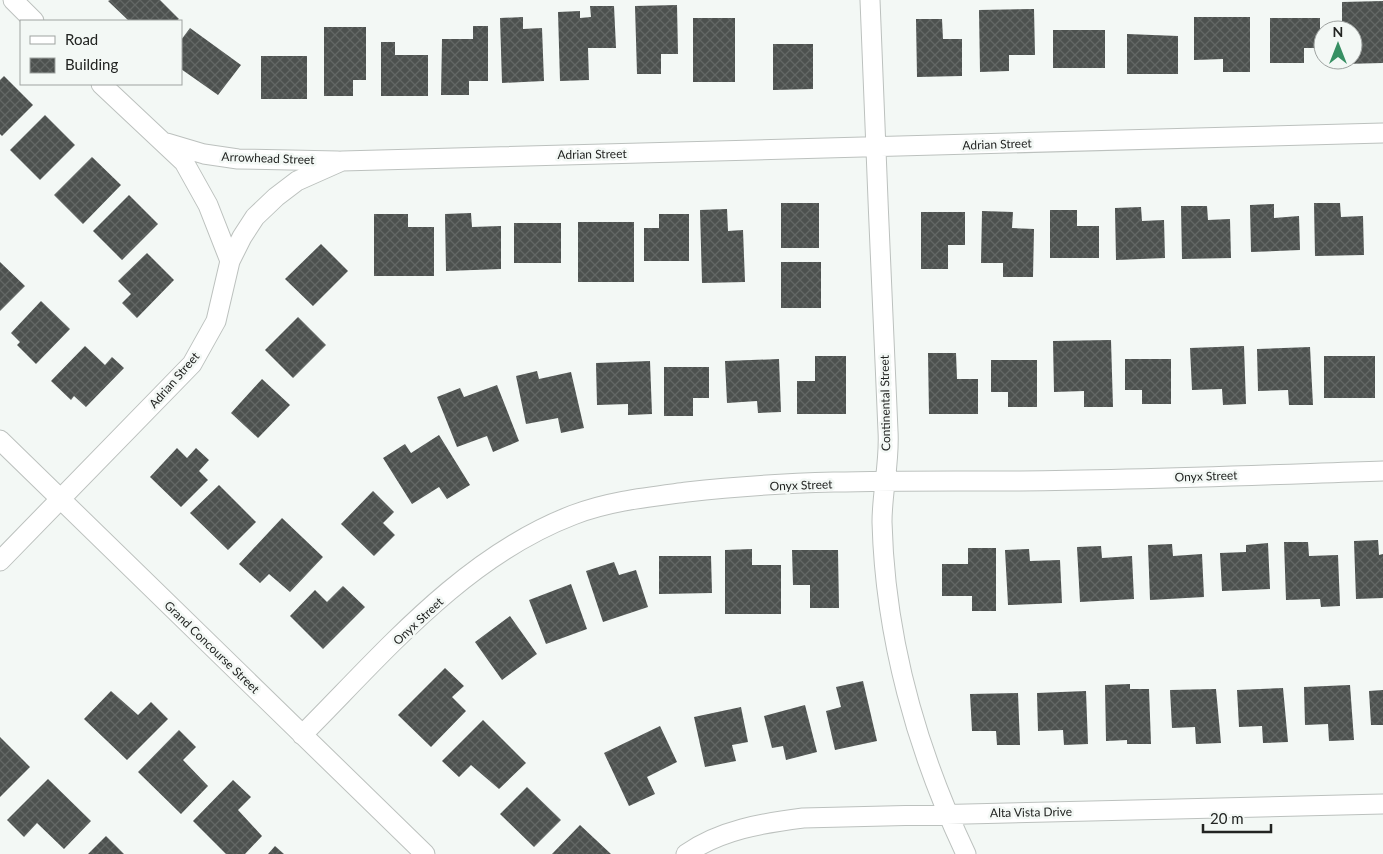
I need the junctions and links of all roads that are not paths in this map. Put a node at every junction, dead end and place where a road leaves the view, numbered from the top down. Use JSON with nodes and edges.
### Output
{"nodes":[{"id":1,"x":12,"y":0,"type":"edge"},
{"id":2,"x":870,"y":0,"type":"edge"},
{"id":3,"x":33,"y":20,"type":"edge"},
{"id":4,"x":101,"y":85,"type":"edge"},
{"id":5,"x":1383,"y":133,"type":"edge"},
{"id":6,"x":165,"y":143,"type":"junction"},
{"id":7,"x":876,"y":148,"type":"junction"},
{"id":8,"x":342,"y":161,"type":"junction"},
{"id":9,"x":230,"y":261,"type":"junction"},
{"id":10,"x":0,"y":440,"type":"edge"},
{"id":11,"x":1383,"y":471,"type":"edge"},
{"id":12,"x":884,"y":481,"type":"junction"},
{"id":13,"x":60,"y":500,"type":"junction"},
{"id":14,"x":0,"y":561,"type":"edge"},
{"id":15,"x":302,"y":735,"type":"junction"},
{"id":16,"x":1383,"y":804,"type":"edge"},
{"id":17,"x":947,"y":815,"type":"junction"},
{"id":18,"x":424,"y":854,"type":"edge"},
{"id":19,"x":686,"y":854,"type":"edge"},
{"id":20,"x":966,"y":854,"type":"edge"}],
"edges":[{"from":1,"to":3,"type":"street"},
{"from":2,"to":7,"type":"street","name":"Continental Street"},
{"from":4,"to":6,"type":"street","name":"Arrowhead Street"},
{"from":5,"to":7,"type":"street","name":"Adrian Street"},
{"from":6,"to":8,"type":"street","name":"Arrowhead Street"},
{"from":6,"to":9,"type":"street","name":"Arrowhead Street"},
{"from":7,"to":8,"type":"street","name":"Adrian Street"},
{"from":7,"to":12,"type":"street","name":"Continental Street"},
{"from":8,"to":9,"type":"street","name":"Adrian Street"},
{"from":9,"to":13,"type":"street","name":"Adrian Street"},
{"from":10,"to":13,"type":"street","name":"Grand Concourse Street"},
{"from":11,"to":12,"type":"street","name":"Onyx Street"},
{"from":12,"to":15,"type":"street","name":"Onyx Street"},
{"from":12,"to":17,"type":"street","name":"Continental Street"},
{"from":13,"to":14,"type":"street","name":"Adrian Street"},
{"from":13,"to":15,"type":"street","name":"Grand Concourse Street"},
{"from":15,"to":18,"type":"street","name":"Grand Concourse Street"},
{"from":16,"to":17,"type":"street","name":"Alta Vista Drive"},
{"from":17,"to":19,"type":"street","name":"Alta Vista Drive"},
{"from":17,"to":20,"type":"street","name":"Continental Street"}]}
